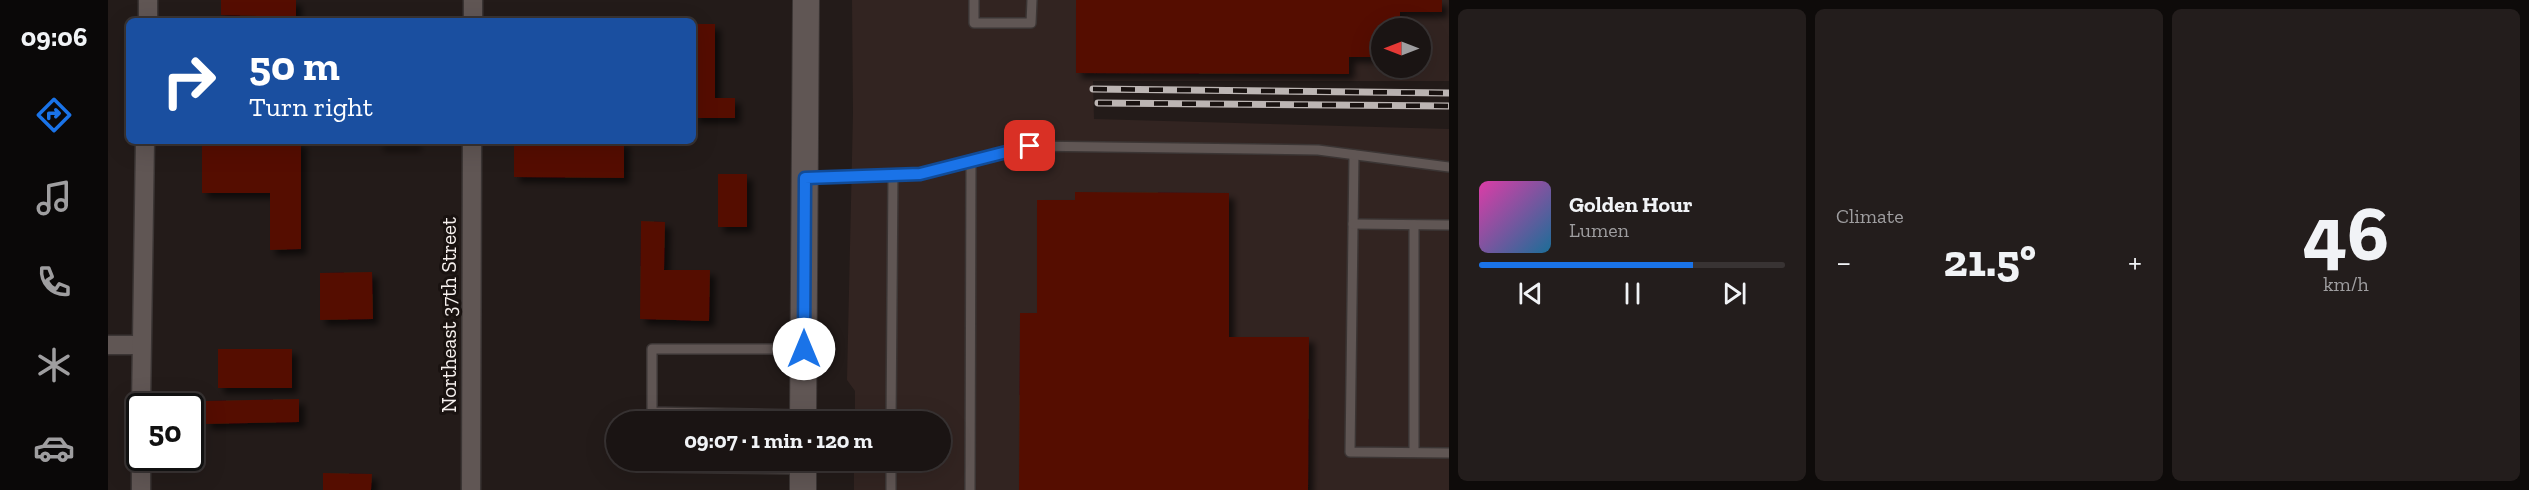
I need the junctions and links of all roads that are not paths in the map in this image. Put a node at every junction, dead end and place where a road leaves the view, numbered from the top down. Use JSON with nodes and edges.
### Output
{"nodes":[{"id":1,"x":148,"y":0,"type":"edge"},
{"id":2,"x":473,"y":0,"type":"edge"},
{"id":3,"x":806,"y":0,"type":"edge"},
{"id":4,"x":974,"y":0,"type":"edge"},
{"id":5,"x":1032,"y":0,"type":"edge"},
{"id":6,"x":148,"y":18,"type":"edge"},
{"id":7,"x":473,"y":18,"type":"edge"},
{"id":8,"x":145,"y":144,"type":"edge"},
{"id":9,"x":472,"y":144,"type":"edge"},
{"id":10,"x":1354,"y":155,"type":"junction"},
{"id":11,"x":970,"y":162,"type":"junction"},
{"id":12,"x":1449,"y":167,"type":"edge"},
{"id":13,"x":893,"y":174,"type":"junction"},
{"id":14,"x":805,"y":178,"type":"junction"},
{"id":15,"x":1353,"y":224,"type":"junction"},
{"id":16,"x":1414,"y":225,"type":"junction"},
{"id":17,"x":1449,"y":225,"type":"edge"},
{"id":18,"x":108,"y":345,"type":"edge"},
{"id":19,"x":141,"y":345,"type":"junction"},
{"id":20,"x":804,"y":349,"type":"junction"},
{"id":21,"x":141,"y":393,"type":"edge"},
{"id":22,"x":652,"y":411,"type":"edge"},
{"id":23,"x":803,"y":411,"type":"edge"},
{"id":24,"x":891,"y":411,"type":"edge"},
{"id":25,"x":1414,"y":452,"type":"junction"},
{"id":26,"x":1449,"y":453,"type":"edge"},
{"id":27,"x":141,"y":471,"type":"edge"},
{"id":28,"x":752,"y":471,"type":"edge"},
{"id":29,"x":891,"y":471,"type":"edge"},
{"id":30,"x":803,"y":473,"type":"edge"},
{"id":31,"x":141,"y":490,"type":"edge"},
{"id":32,"x":471,"y":490,"type":"edge"},
{"id":33,"x":891,"y":490,"type":"edge"},
{"id":34,"x":970,"y":490,"type":"edge"}],
"edges":[{"from":1,"to":6,"type":"street"},
{"from":2,"to":7,"type":"street"},
{"from":3,"to":14,"type":"main road"},
{"from":4,"to":5,"type":"lane"},
{"from":8,"to":19,"type":"street"},
{"from":9,"to":32,"type":"street","name":"Northeast 37th Street"},
{"from":10,"to":11,"type":"lane"},
{"from":10,"to":12,"type":"lane"},
{"from":10,"to":15,"type":"lane"},
{"from":11,"to":13,"type":"lane"},
{"from":11,"to":34,"type":"lane"},
{"from":13,"to":14,"type":"lane"},
{"from":13,"to":24,"type":"lane"},
{"from":14,"to":20,"type":"main road"},
{"from":15,"to":16,"type":"lane"},
{"from":15,"to":25,"type":"lane"},
{"from":16,"to":17,"type":"lane"},
{"from":16,"to":25,"type":"lane"},
{"from":18,"to":19,"type":"street"},
{"from":19,"to":21,"type":"street"},
{"from":20,"to":22,"type":"lane"},
{"from":20,"to":23,"type":"main road"},
{"from":25,"to":26,"type":"lane"},
{"from":27,"to":31,"type":"street"},
{"from":28,"to":30,"type":"lane"},
{"from":29,"to":33,"type":"lane"}]}
